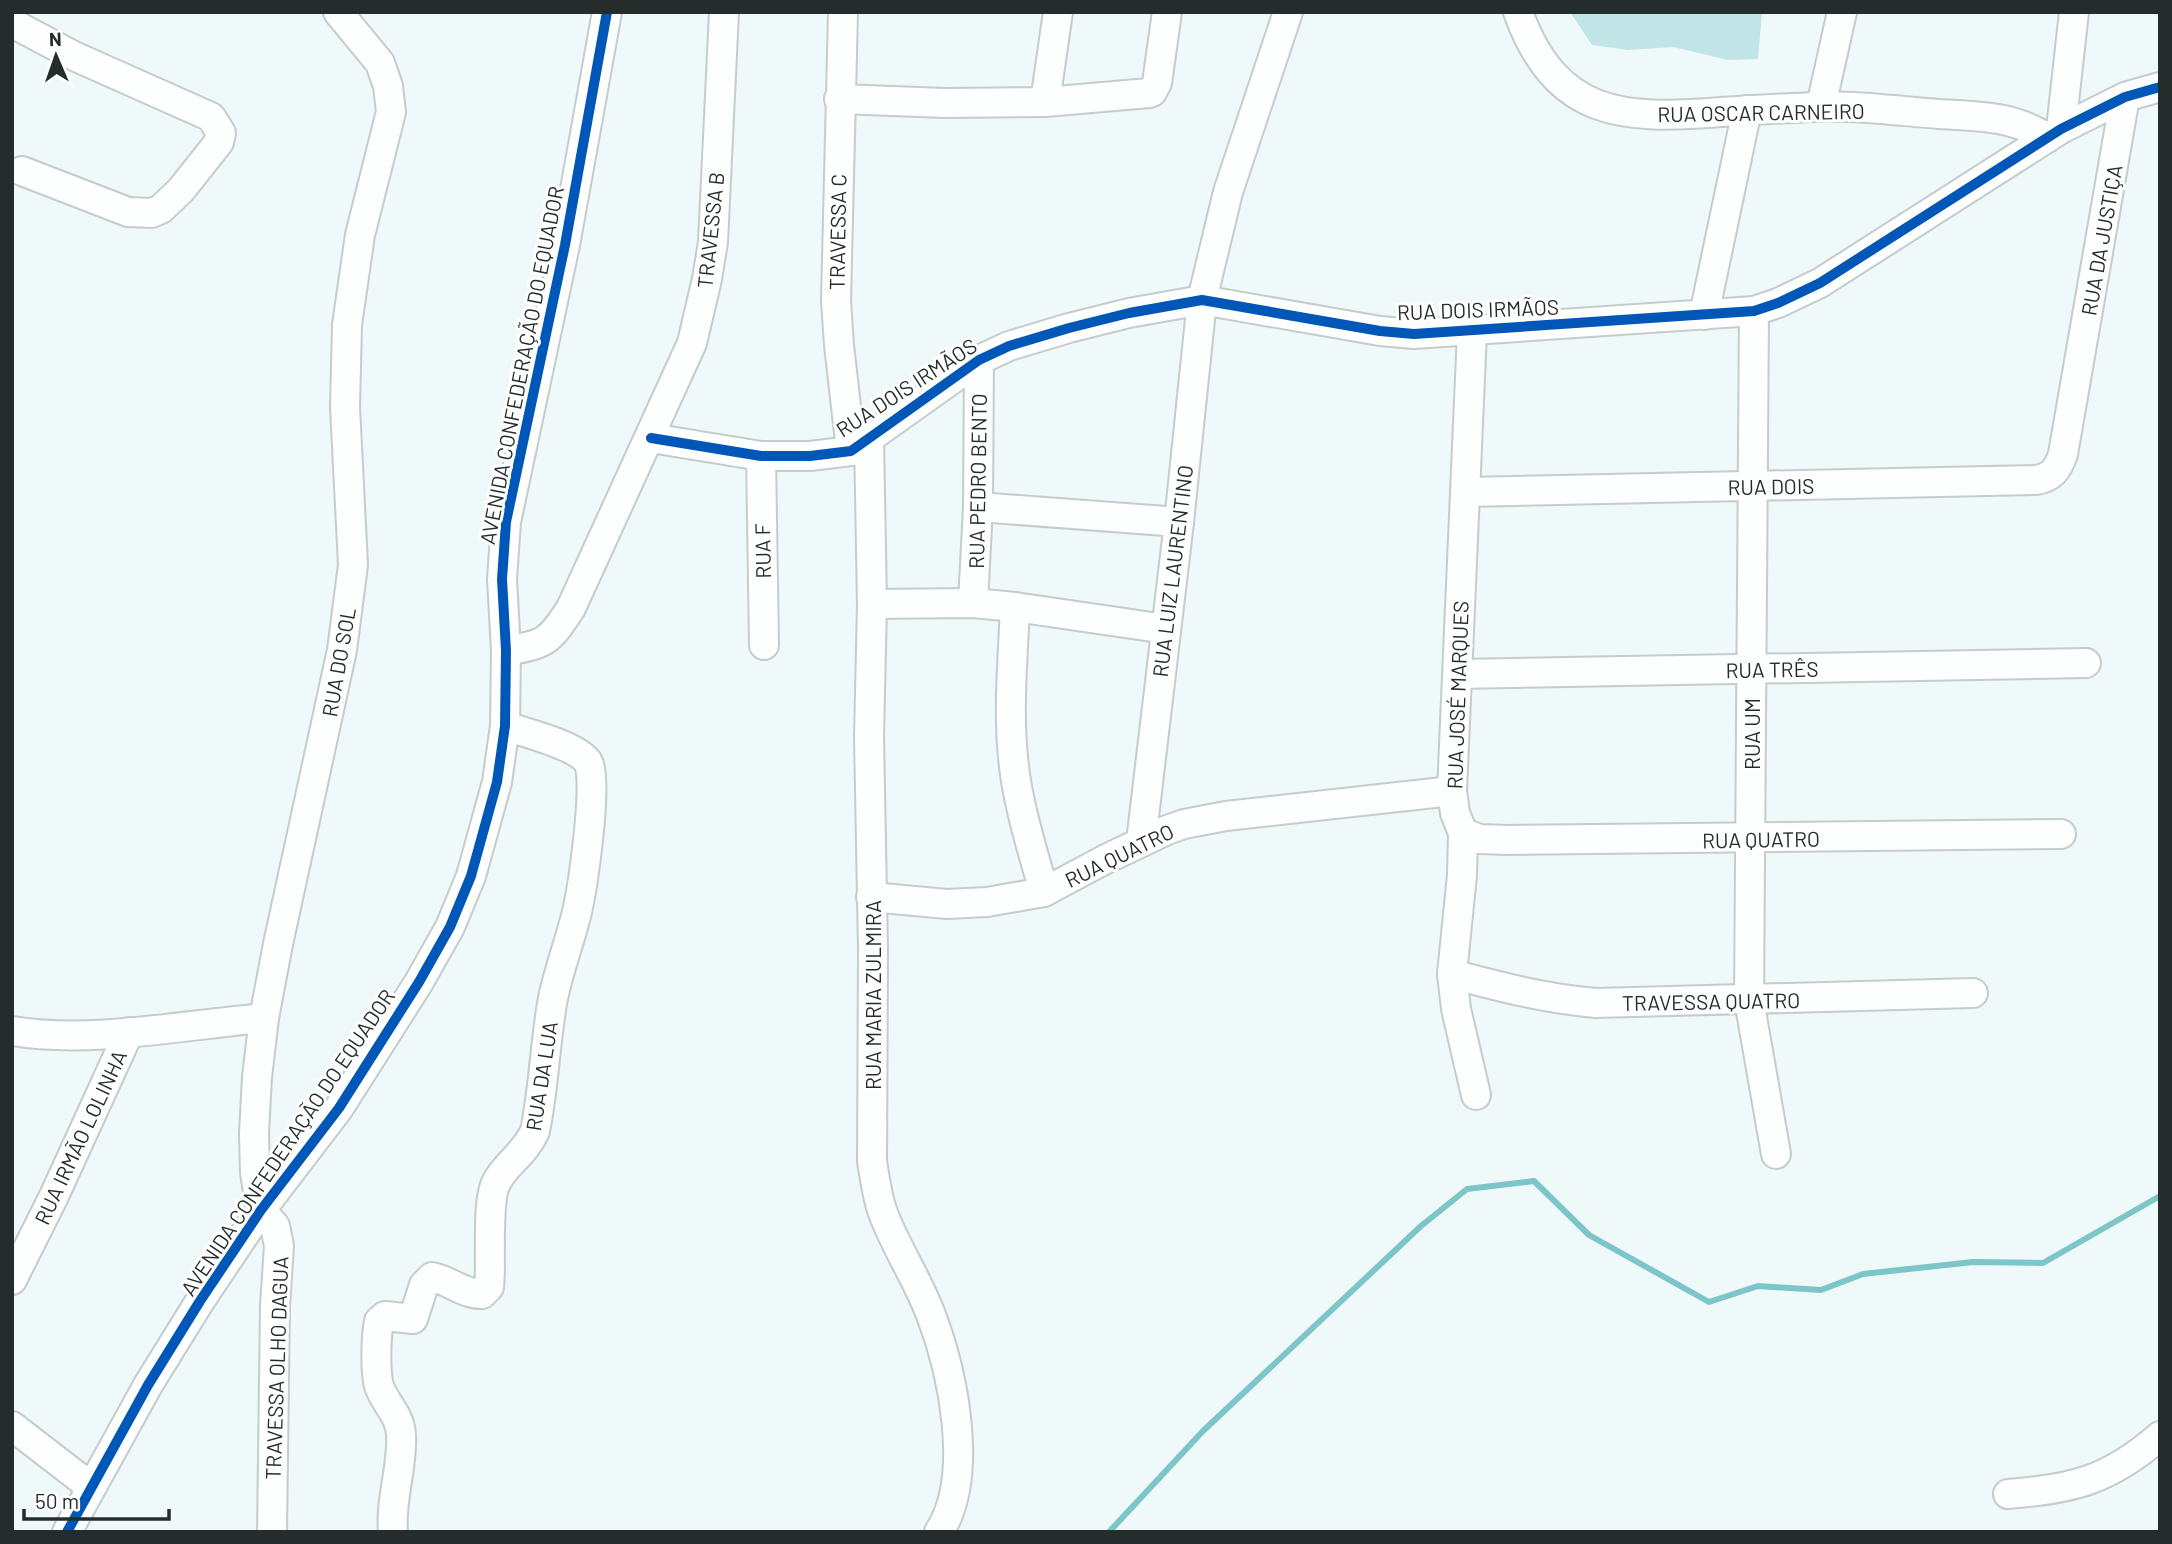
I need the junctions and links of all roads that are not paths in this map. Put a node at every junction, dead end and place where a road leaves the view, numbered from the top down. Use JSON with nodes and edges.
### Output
{"nodes":[{"id":1,"x":338,"y":12,"type":"edge"},
{"id":2,"x":607,"y":12,"type":"edge"},
{"id":3,"x":724,"y":12,"type":"edge"},
{"id":4,"x":843,"y":12,"type":"edge"},
{"id":5,"x":1058,"y":12,"type":"edge"},
{"id":6,"x":1167,"y":12,"type":"edge"},
{"id":7,"x":1288,"y":12,"type":"edge"},
{"id":8,"x":1518,"y":12,"type":"edge"},
{"id":9,"x":1842,"y":12,"type":"edge"},
{"id":10,"x":2074,"y":12,"type":"edge"},
{"id":11,"x":12,"y":23,"type":"edge"},
{"id":12,"x":2160,"y":87,"type":"edge"},
{"id":13,"x":2125,"y":97,"type":"junction"},
{"id":14,"x":839,"y":99,"type":"junction"},
{"id":15,"x":1045,"y":102,"type":"junction"},
{"id":16,"x":1821,"y":106,"type":"junction"},
{"id":17,"x":1747,"y":110,"type":"junction"},
{"id":18,"x":2054,"y":134,"type":"junction"},
{"id":19,"x":22,"y":171,"type":"dead end"},
{"id":20,"x":1202,"y":300,"type":"junction"},
{"id":21,"x":1754,"y":311,"type":"junction"},
{"id":22,"x":1704,"y":315,"type":"junction"},
{"id":23,"x":1472,"y":332,"type":"junction"},
{"id":24,"x":979,"y":360,"type":"junction"},
{"id":25,"x":651,"y":438,"type":"junction"},
{"id":26,"x":860,"y":445,"type":"junction"},
{"id":27,"x":2063,"y":454,"type":"joint"},
{"id":28,"x":761,"y":456,"type":"junction"},
{"id":29,"x":1754,"y":487,"type":"junction"},
{"id":30,"x":1465,"y":492,"type":"junction"},
{"id":31,"x":978,"y":507,"type":"junction"},
{"id":32,"x":1179,"y":522,"type":"junction"},
{"id":33,"x":973,"y":603,"type":"junction"},
{"id":34,"x":872,"y":604,"type":"junction"},
{"id":35,"x":1015,"y":607,"type":"junction"},
{"id":36,"x":1166,"y":629,"type":"junction"},
{"id":37,"x":764,"y":645,"type":"dead end"},
{"id":38,"x":506,"y":651,"type":"junction"},
{"id":39,"x":2086,"y":663,"type":"dead end"},
{"id":40,"x":1752,"y":669,"type":"junction"},
{"id":41,"x":1458,"y":674,"type":"junction"},
{"id":42,"x":505,"y":726,"type":"junction"},
{"id":43,"x":1452,"y":791,"type":"junction"},
{"id":44,"x":1463,"y":833,"type":"junction"},
{"id":45,"x":2061,"y":834,"type":"dead end"},
{"id":46,"x":1751,"y":839,"type":"junction"},
{"id":47,"x":1140,"y":842,"type":"junction"},
{"id":48,"x":1044,"y":892,"type":"junction"},
{"id":49,"x":871,"y":897,"type":"junction"},
{"id":50,"x":1452,"y":974,"type":"junction"},
{"id":51,"x":1973,"y":993,"type":"dead end"},
{"id":52,"x":1749,"y":1000,"type":"junction"},
{"id":53,"x":264,"y":1018,"type":"junction"},
{"id":54,"x":12,"y":1031,"type":"edge"},
{"id":55,"x":130,"y":1032,"type":"junction"},
{"id":56,"x":1476,"y":1095,"type":"dead end"},
{"id":57,"x":1776,"y":1154,"type":"dead end"},
{"id":58,"x":261,"y":1210,"type":"junction"},
{"id":59,"x":12,"y":1280,"type":"edge"},
{"id":60,"x":12,"y":1426,"type":"edge"},
{"id":61,"x":2160,"y":1436,"type":"edge"},
{"id":62,"x":90,"y":1487,"type":"junction"},
{"id":63,"x":2008,"y":1494,"type":"dead end"},
{"id":64,"x":67,"y":1532,"type":"edge"},
{"id":65,"x":272,"y":1532,"type":"edge"},
{"id":66,"x":393,"y":1532,"type":"edge"},
{"id":67,"x":939,"y":1532,"type":"edge"}],
"edges":[{"from":1,"to":53,"type":"street","name":"RUA DO SOL"},
{"from":2,"to":38,"type":"street","name":"AVENIDA CONFEDERAÇÃO DO EQUADOR"},
{"from":3,"to":25,"type":"street","name":"TRAVESSA B"},
{"from":4,"to":14,"type":"street","name":"TRAVESSA C"},
{"from":5,"to":15,"type":"street"},
{"from":6,"to":15,"type":"street"},
{"from":7,"to":20,"type":"street","name":"RUA LUIZ LAURENTINO"},
{"from":8,"to":17,"type":"street","name":"RUA OSCAR CARNEIRO"},
{"from":9,"to":16,"type":"street"},
{"from":10,"to":18,"type":"street"},
{"from":11,"to":19,"type":"street"},
{"from":12,"to":13,"type":"street"},
{"from":13,"to":18,"type":"street"},
{"from":13,"to":27,"type":"street","name":"RUA DA JUSTIÇA"},
{"from":14,"to":15,"type":"street"},
{"from":14,"to":26,"type":"street","name":"TRAVESSA C"},
{"from":16,"to":17,"type":"street","name":"RUA OSCAR CARNEIRO"},
{"from":16,"to":18,"type":"street","name":"RUA OSCAR CARNEIRO"},
{"from":17,"to":22,"type":"street"},
{"from":18,"to":21,"type":"street","name":"RUA DOIS IRMÃOS"},
{"from":20,"to":23,"type":"street","name":"RUA DOIS IRMÃOS"},
{"from":20,"to":24,"type":"street","name":"RUA DOIS IRMÃOS"},
{"from":20,"to":32,"type":"street","name":"RUA LUIZ LAURENTINO"},
{"from":21,"to":22,"type":"street","name":"RUA DOIS IRMÃOS"},
{"from":21,"to":29,"type":"street","name":"RUA UM"},
{"from":22,"to":23,"type":"street","name":"RUA DOIS IRMÃOS"},
{"from":23,"to":30,"type":"street","name":"RUA JOSÉ MARQUES"},
{"from":24,"to":26,"type":"street","name":"RUA DOIS IRMÃOS"},
{"from":24,"to":31,"type":"street","name":"RUA PEDRO BENTO"},
{"from":25,"to":28,"type":"street","name":"RUA DOIS IRMÃOS"},
{"from":25,"to":38,"type":"street","name":"TRAVESSA B"},
{"from":26,"to":28,"type":"street","name":"RUA DOIS IRMÃOS"},
{"from":26,"to":34,"type":"street","name":"RUA MARIA ZULMIRA"},
{"from":27,"to":29,"type":"street","name":"RUA DOIS"},
{"from":28,"to":37,"type":"street","name":"RUA F"},
{"from":29,"to":30,"type":"street","name":"RUA DOIS"},
{"from":29,"to":40,"type":"street","name":"RUA UM"},
{"from":30,"to":41,"type":"street","name":"RUA JOSÉ MARQUES"},
{"from":31,"to":32,"type":"street"},
{"from":31,"to":33,"type":"street","name":"RUA PEDRO BENTO"},
{"from":32,"to":36,"type":"street","name":"RUA LUIZ LAURENTINO"},
{"from":33,"to":34,"type":"street"},
{"from":33,"to":35,"type":"street"},
{"from":34,"to":49,"type":"street","name":"RUA MARIA ZULMIRA"},
{"from":35,"to":36,"type":"street"},
{"from":35,"to":48,"type":"street"},
{"from":36,"to":47,"type":"street","name":"RUA LUIZ LAURENTINO"},
{"from":38,"to":42,"type":"street","name":"AVENIDA CONFEDERAÇÃO DO EQUADOR"},
{"from":39,"to":40,"type":"street","name":"RUA TRÊS"},
{"from":40,"to":41,"type":"street","name":"RUA TRÊS"},
{"from":40,"to":46,"type":"street","name":"RUA UM"},
{"from":41,"to":43,"type":"street","name":"RUA JOSÉ MARQUES"},
{"from":42,"to":58,"type":"street","name":"AVENIDA CONFEDERAÇÃO DO EQUADOR"},
{"from":42,"to":66,"type":"street","name":"RUA DA LUA"},
{"from":43,"to":44,"type":"street","name":"RUA JOSÉ MARQUES"},
{"from":43,"to":47,"type":"street","name":"RUA QUATRO"},
{"from":44,"to":46,"type":"street","name":"RUA QUATRO"},
{"from":44,"to":50,"type":"street","name":"RUA JOSÉ MARQUES"},
{"from":45,"to":46,"type":"street","name":"RUA QUATRO"},
{"from":46,"to":52,"type":"street","name":"RUA UM"},
{"from":47,"to":48,"type":"street","name":"RUA QUATRO"},
{"from":48,"to":49,"type":"street","name":"RUA QUATRO"},
{"from":49,"to":67,"type":"street","name":"RUA MARIA ZULMIRA"},
{"from":50,"to":52,"type":"street","name":"TRAVESSA QUATRO"},
{"from":50,"to":56,"type":"street","name":"RUA JOSÉ MARQUES"},
{"from":51,"to":52,"type":"street","name":"TRAVESSA QUATRO"},
{"from":52,"to":57,"type":"street","name":"RUA UM"},
{"from":53,"to":55,"type":"street"},
{"from":53,"to":58,"type":"street","name":"RUA DO SOL"},
{"from":54,"to":55,"type":"street"},
{"from":55,"to":59,"type":"street","name":"RUA IRMÃO LOLINHA"},
{"from":58,"to":62,"type":"street","name":"AVENIDA CONFEDERAÇÃO DO EQUADOR"},
{"from":58,"to":65,"type":"street","name":"TRAVESSA OLHO DAGUA"},
{"from":60,"to":62,"type":"street"},
{"from":61,"to":63,"type":"street"},
{"from":62,"to":64,"type":"street","name":"AVENIDA CONFEDERAÇÃO DO EQUADOR"}]}
